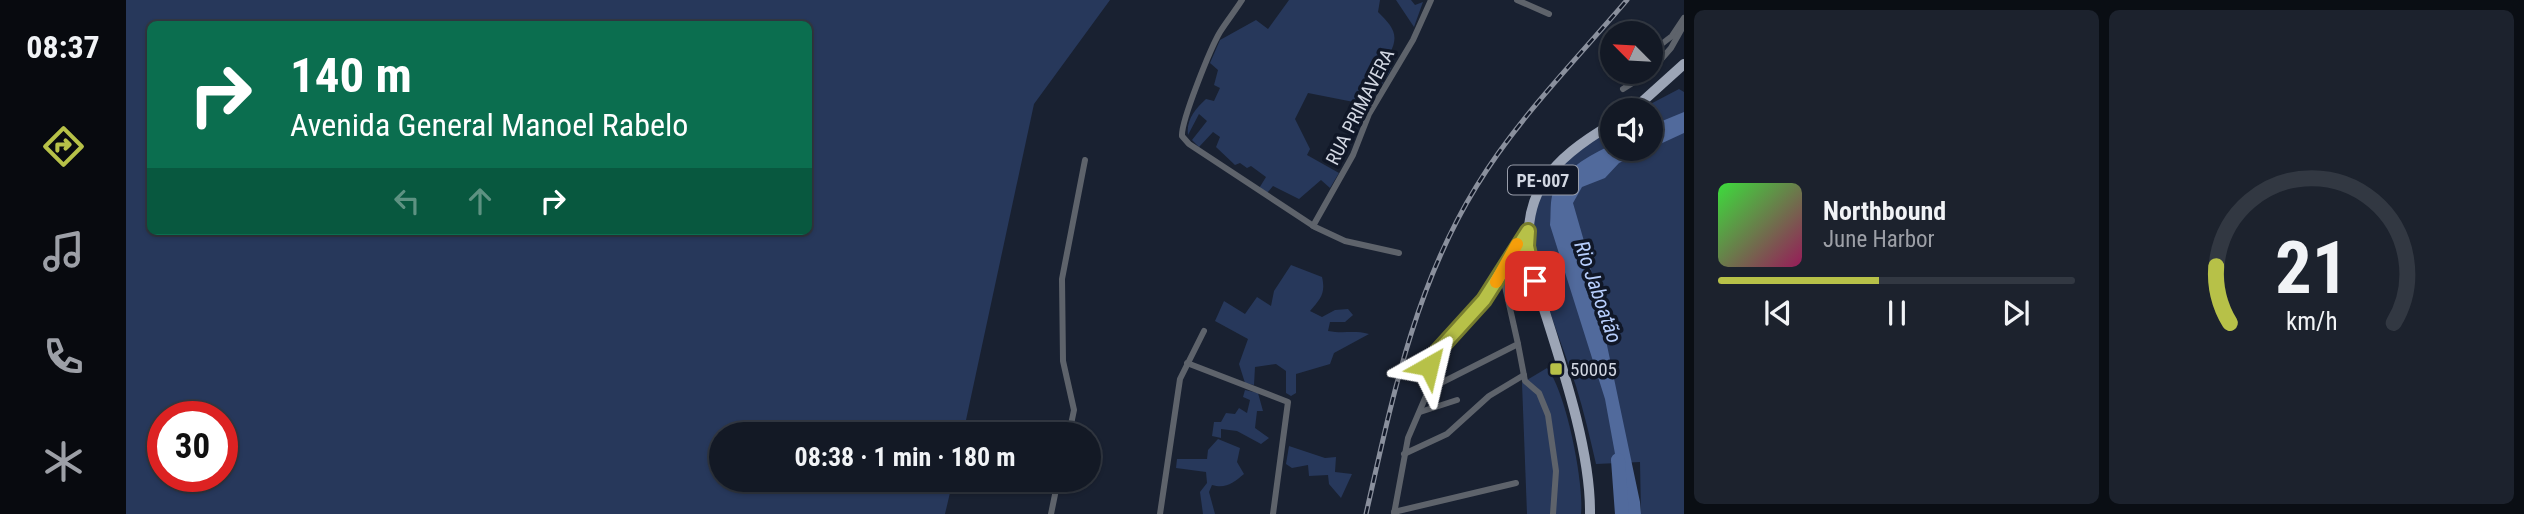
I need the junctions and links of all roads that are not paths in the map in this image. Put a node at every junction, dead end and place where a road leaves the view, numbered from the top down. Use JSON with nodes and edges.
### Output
{"nodes":[{"id":1,"x":1242,"y":0,"type":"edge"},
{"id":2,"x":1431,"y":0,"type":"edge"},
{"id":3,"x":1517,"y":0,"type":"edge"},
{"id":4,"x":1549,"y":14,"type":"dead end"},
{"id":5,"x":1684,"y":18,"type":"edge"},
{"id":6,"x":1684,"y":25,"type":"edge"},
{"id":7,"x":1663,"y":43,"type":"edge"},
{"id":8,"x":1663,"y":57,"type":"edge"},
{"id":9,"x":1684,"y":64,"type":"edge"},
{"id":10,"x":1631,"y":84,"type":"edge"},
{"id":11,"x":1623,"y":89,"type":"dead end"},
{"id":12,"x":1646,"y":98,"type":"edge"},
{"id":13,"x":1600,"y":132,"type":"edge"},
{"id":14,"x":1085,"y":160,"type":"dead end"},
{"id":15,"x":1313,"y":226,"type":"junction"},
{"id":16,"x":1528,"y":231,"type":"junction"},
{"id":17,"x":1399,"y":253,"type":"dead end"},
{"id":18,"x":1502,"y":273,"type":"junction"},
{"id":19,"x":1204,"y":331,"type":"dead end"},
{"id":20,"x":1518,"y":344,"type":"junction"},
{"id":21,"x":1187,"y":363,"type":"junction"},
{"id":22,"x":1524,"y":375,"type":"junction"},
{"id":23,"x":1429,"y":389,"type":"junction"},
{"id":24,"x":1457,"y":400,"type":"dead end"},
{"id":25,"x":1420,"y":412,"type":"junction"},
{"id":26,"x":1072,"y":422,"type":"edge"},
{"id":27,"x":1404,"y":454,"type":"junction"},
{"id":28,"x":1516,"y":483,"type":"dead end"},
{"id":29,"x":1056,"y":492,"type":"edge"},
{"id":30,"x":1394,"y":513,"type":"edge"},
{"id":31,"x":1051,"y":514,"type":"edge"},
{"id":32,"x":1160,"y":514,"type":"edge"},
{"id":33,"x":1273,"y":514,"type":"edge"},
{"id":34,"x":1553,"y":514,"type":"edge"},
{"id":35,"x":1590,"y":514,"type":"edge"}],
"edges":[{"from":1,"to":15,"type":"street"},
{"from":2,"to":15,"type":"street","name":"RUA PRIMAVERA"},
{"from":3,"to":4,"type":"street"},
{"from":5,"to":7,"type":"street"},
{"from":6,"to":8,"type":"street"},
{"from":9,"to":12,"type":"main road"},
{"from":10,"to":11,"type":"street"},
{"from":13,"to":16,"type":"main road","number":"PE-007"},
{"from":14,"to":26,"type":"street"},
{"from":15,"to":17,"type":"street"},
{"from":16,"to":18,"type":"street"},
{"from":16,"to":35,"type":"main road","number":"PE-007"},
{"from":18,"to":20,"type":"street"},
{"from":18,"to":23,"type":"street"},
{"from":19,"to":21,"type":"street"},
{"from":20,"to":22,"type":"street"},
{"from":20,"to":23,"type":"street"},
{"from":21,"to":32,"type":"street"},
{"from":21,"to":33,"type":"street"},
{"from":22,"to":27,"type":"street"},
{"from":22,"to":34,"type":"street"},
{"from":23,"to":25,"type":"street"},
{"from":24,"to":25,"type":"street"},
{"from":25,"to":27,"type":"street"},
{"from":27,"to":30,"type":"street"},
{"from":28,"to":30,"type":"street"},
{"from":29,"to":31,"type":"street"}]}
